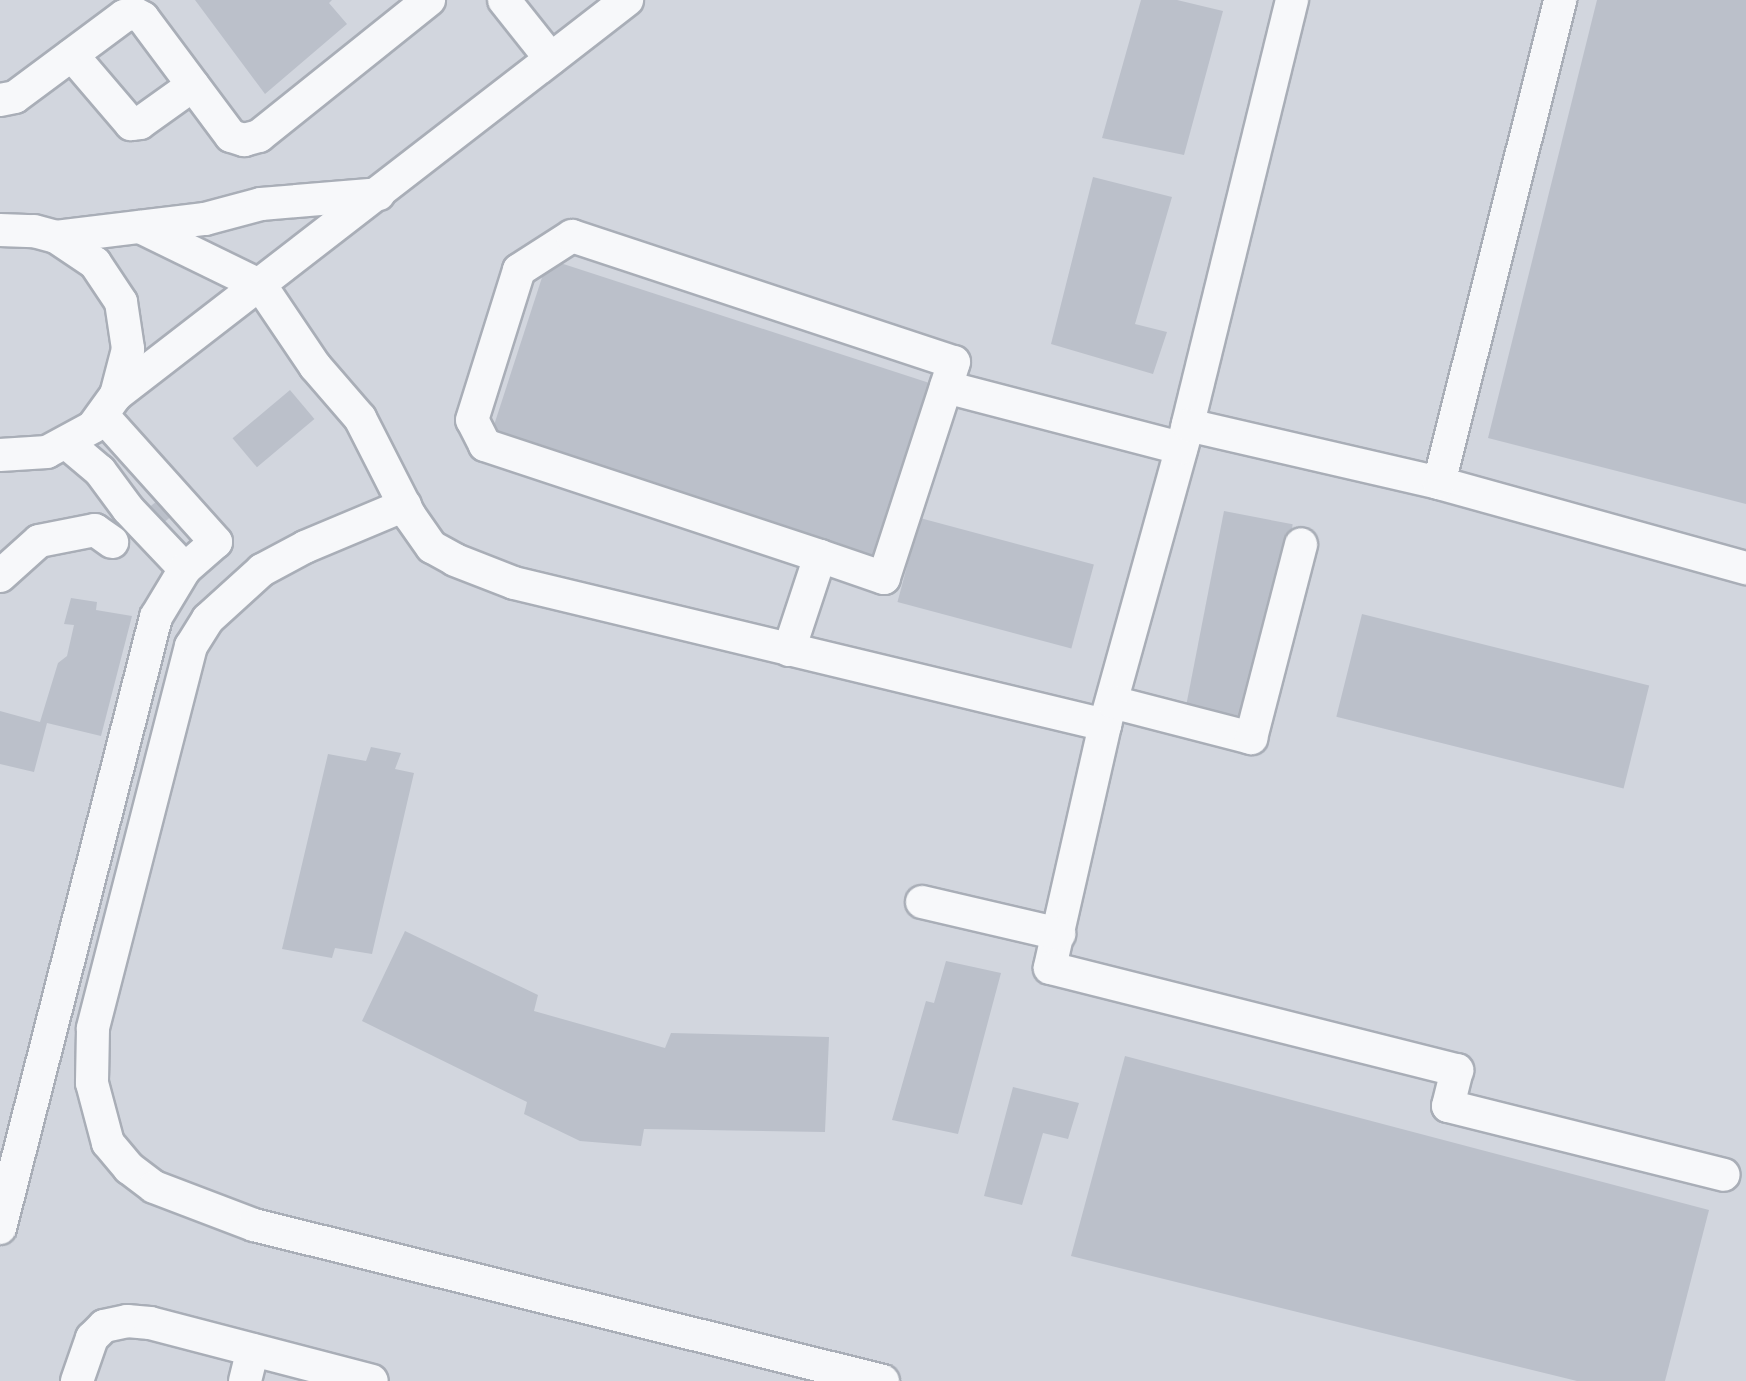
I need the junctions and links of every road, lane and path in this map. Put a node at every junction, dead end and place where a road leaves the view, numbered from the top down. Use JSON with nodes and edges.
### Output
{"nodes":[{"id":1,"x":429,"y":0,"type":"edge"},
{"id":2,"x":504,"y":0,"type":"edge"},
{"id":3,"x":627,"y":0,"type":"edge"},
{"id":4,"x":1292,"y":0,"type":"edge"},
{"id":5,"x":1560,"y":0,"type":"edge"},
{"id":6,"x":72,"y":55,"type":"junction"},
{"id":7,"x":551,"y":59,"type":"junction"},
{"id":8,"x":193,"y":85,"type":"junction"},
{"id":9,"x":0,"y":100,"type":"edge"},
{"id":10,"x":379,"y":194,"type":"junction"},
{"id":11,"x":140,"y":227,"type":"junction"},
{"id":12,"x":1,"y":229,"type":"edge"},
{"id":13,"x":56,"y":237,"type":"junction"},
{"id":14,"x":261,"y":286,"type":"junction"},
{"id":15,"x":946,"y":387,"type":"junction"},
{"id":16,"x":109,"y":405,"type":"junction"},
{"id":17,"x":1185,"y":437,"type":"junction"},
{"id":18,"x":68,"y":444,"type":"junction"},
{"id":19,"x":8,"y":462,"type":"edge"},
{"id":20,"x":1439,"y":483,"type":"junction"},
{"id":21,"x":405,"y":505,"type":"junction"},
{"id":22,"x":112,"y":542,"type":"dead end"},
{"id":23,"x":1301,"y":544,"type":"dead end"},
{"id":24,"x":820,"y":556,"type":"junction"},
{"id":25,"x":1746,"y":568,"type":"edge"},
{"id":26,"x":185,"y":569,"type":"junction"},
{"id":27,"x":0,"y":576,"type":"edge"},
{"id":28,"x":789,"y":650,"type":"junction"},
{"id":29,"x":1109,"y":713,"type":"junction"},
{"id":30,"x":922,"y":902,"type":"dead end"},
{"id":31,"x":1059,"y":934,"type":"junction"},
{"id":32,"x":1724,"y":1175,"type":"dead end"},
{"id":33,"x":0,"y":1228,"type":"edge"},
{"id":34,"x":253,"y":1350,"type":"junction"},
{"id":35,"x":76,"y":1381,"type":"edge"},
{"id":36,"x":245,"y":1381,"type":"edge"},
{"id":37,"x":372,"y":1381,"type":"edge"},
{"id":38,"x":883,"y":1381,"type":"edge"}],
"edges":[{"from":1,"to":8,"type":"street"},
{"from":2,"to":7,"type":"street"},
{"from":3,"to":7,"type":"street"},
{"from":4,"to":17,"type":"street"},
{"from":5,"to":20,"type":"street"},
{"from":6,"to":8,"type":"street"},
{"from":6,"to":8,"type":"street"},
{"from":6,"to":9,"type":"street"},
{"from":7,"to":10,"type":"street"},
{"from":10,"to":11,"type":"street"},
{"from":10,"to":14,"type":"street"},
{"from":11,"to":13,"type":"street"},
{"from":11,"to":14,"type":"street"},
{"from":12,"to":13,"type":"street"},
{"from":13,"to":16,"type":"street"},
{"from":14,"to":16,"type":"street"},
{"from":14,"to":21,"type":"street"},
{"from":15,"to":17,"type":"street"},
{"from":15,"to":24,"type":"street"},
{"from":15,"to":24,"type":"street"},
{"from":16,"to":18,"type":"street"},
{"from":16,"to":26,"type":"street"},
{"from":17,"to":20,"type":"street"},
{"from":17,"to":29,"type":"street"},
{"from":18,"to":19,"type":"street"},
{"from":18,"to":26,"type":"street"},
{"from":20,"to":25,"type":"street"},
{"from":21,"to":28,"type":"street"},
{"from":21,"to":38,"type":"street"},
{"from":22,"to":27,"type":"street"},
{"from":23,"to":29,"type":"street"},
{"from":24,"to":28,"type":"street"},
{"from":26,"to":33,"type":"street"},
{"from":28,"to":29,"type":"street"},
{"from":29,"to":31,"type":"street"},
{"from":30,"to":31,"type":"street"},
{"from":31,"to":32,"type":"street"},
{"from":34,"to":35,"type":"street"},
{"from":34,"to":36,"type":"street"},
{"from":34,"to":37,"type":"street"}]}
